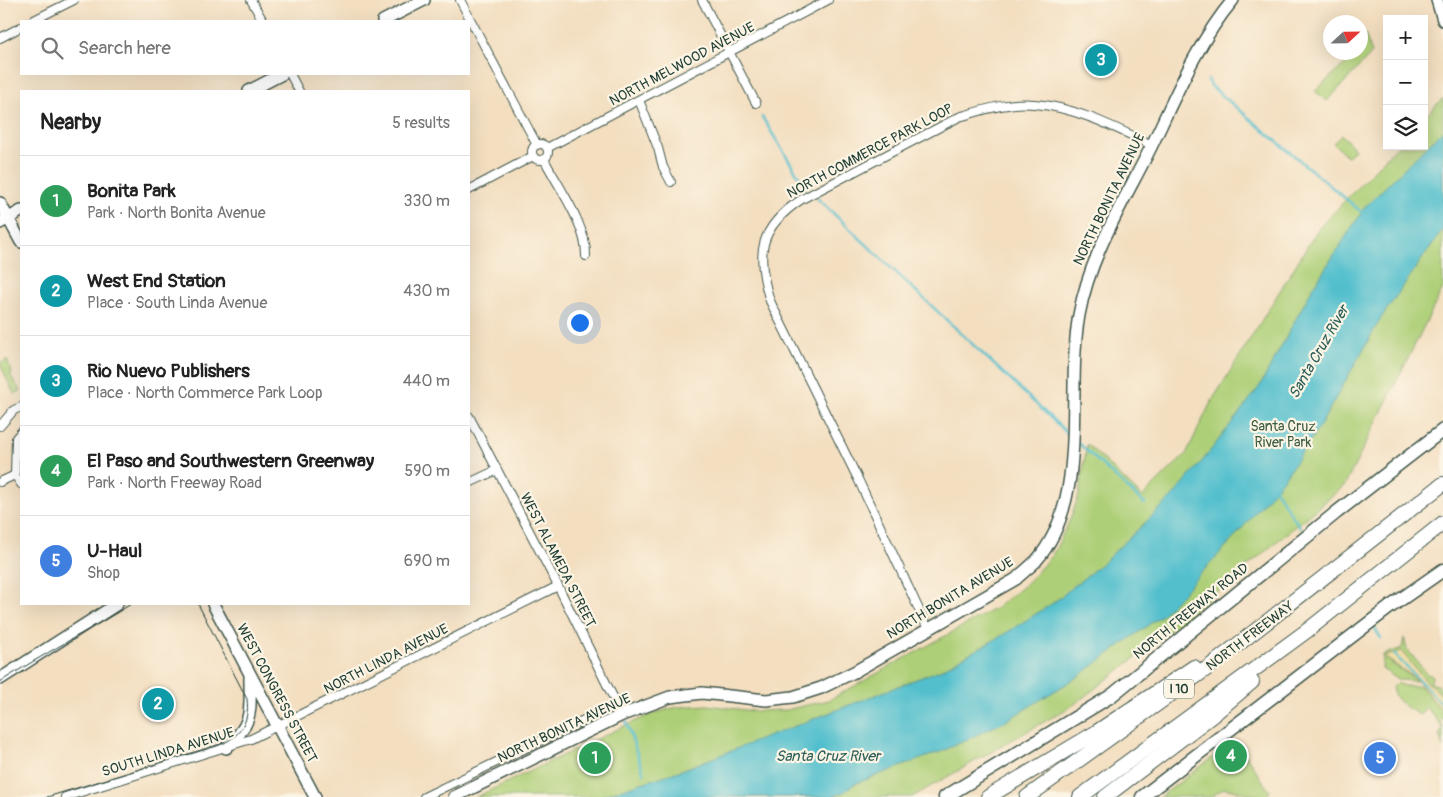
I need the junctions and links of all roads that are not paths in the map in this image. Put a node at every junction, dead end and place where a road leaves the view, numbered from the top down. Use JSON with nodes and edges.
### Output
{"nodes":[{"id":1,"x":74,"y":0,"type":"edge"},
{"id":2,"x":252,"y":0,"type":"edge"},
{"id":3,"x":424,"y":0,"type":"edge"},
{"id":4,"x":460,"y":0,"type":"edge"},
{"id":5,"x":702,"y":0,"type":"edge"},
{"id":6,"x":828,"y":0,"type":"edge"},
{"id":7,"x":1233,"y":0,"type":"edge"},
{"id":8,"x":1437,"y":0,"type":"edge"},
{"id":9,"x":1443,"y":16,"type":"edge"},
{"id":10,"x":34,"y":20,"type":"edge"},
{"id":11,"x":262,"y":20,"type":"edge"},
{"id":12,"x":386,"y":20,"type":"edge"},
{"id":13,"x":20,"y":28,"type":"edge"},
{"id":14,"x":0,"y":38,"type":"edge"},
{"id":15,"x":730,"y":53,"type":"junction"},
{"id":16,"x":280,"y":75,"type":"edge"},
{"id":17,"x":291,"y":75,"type":"edge"},
{"id":18,"x":251,"y":90,"type":"edge"},
{"id":19,"x":298,"y":90,"type":"edge"},
{"id":20,"x":639,"y":100,"type":"junction"},
{"id":21,"x":756,"y":103,"type":"dead end"},
{"id":22,"x":537,"y":145,"type":"junction"},
{"id":23,"x":1152,"y":145,"type":"junction"},
{"id":24,"x":547,"y":148,"type":"junction"},
{"id":25,"x":533,"y":156,"type":"junction"},
{"id":26,"x":544,"y":159,"type":"junction"},
{"id":27,"x":671,"y":182,"type":"dead end"},
{"id":28,"x":470,"y":189,"type":"edge"},
{"id":29,"x":0,"y":203,"type":"edge"},
{"id":30,"x":20,"y":212,"type":"edge"},
{"id":31,"x":4,"y":220,"type":"edge"},
{"id":32,"x":20,"y":241,"type":"edge"},
{"id":33,"x":586,"y":256,"type":"dead end"},
{"id":34,"x":20,"y":407,"type":"edge"},
{"id":35,"x":470,"y":418,"type":"edge"},
{"id":36,"x":0,"y":426,"type":"edge"},
{"id":37,"x":1443,"y":430,"type":"edge"},
{"id":38,"x":20,"y":433,"type":"edge"},
{"id":39,"x":497,"y":470,"type":"junction"},
{"id":40,"x":15,"y":475,"type":"junction"},
{"id":41,"x":0,"y":482,"type":"edge"},
{"id":42,"x":20,"y":482,"type":"edge"},
{"id":43,"x":470,"y":483,"type":"edge"},
{"id":44,"x":1443,"y":484,"type":"edge"},
{"id":45,"x":1443,"y":523,"type":"edge"},
{"id":46,"x":1443,"y":570,"type":"edge"},
{"id":47,"x":1327,"y":577,"type":"junction"},
{"id":48,"x":558,"y":586,"type":"junction"},
{"id":49,"x":1343,"y":603,"type":"junction"},
{"id":50,"x":213,"y":605,"type":"edge"},
{"id":51,"x":101,"y":608,"type":"edge"},
{"id":52,"x":928,"y":629,"type":"junction"},
{"id":53,"x":250,"y":675,"type":"junction"},
{"id":54,"x":0,"y":679,"type":"edge"},
{"id":55,"x":617,"y":704,"type":"junction"},
{"id":56,"x":622,"y":715,"type":"junction"},
{"id":57,"x":278,"y":727,"type":"junction"},
{"id":58,"x":226,"y":748,"type":"junction"},
{"id":59,"x":65,"y":797,"type":"edge"},
{"id":60,"x":314,"y":797,"type":"edge"},
{"id":61,"x":424,"y":797,"type":"edge"},
{"id":62,"x":454,"y":797,"type":"edge"},
{"id":63,"x":945,"y":797,"type":"edge"},
{"id":64,"x":988,"y":797,"type":"edge"},
{"id":65,"x":1027,"y":797,"type":"edge"},
{"id":66,"x":1080,"y":797,"type":"edge"},
{"id":67,"x":1105,"y":797,"type":"edge"},
{"id":68,"x":1142,"y":797,"type":"edge"}],
"edges":[{"from":1,"to":10,"type":"street"},
{"from":2,"to":11,"type":"street"},
{"from":3,"to":12,"type":"street"},
{"from":4,"to":22,"type":"street"},
{"from":5,"to":15,"type":"street"},
{"from":6,"to":15,"type":"street","name":"NORTH MELWOOD AVENUE"},
{"from":7,"to":23,"type":"street","name":"NORTH BONITA AVENUE"},
{"from":8,"to":9,"type":"street"},
{"from":13,"to":14,"type":"street"},
{"from":15,"to":20,"type":"street","name":"NORTH MELWOOD AVENUE"},
{"from":15,"to":21,"type":"street"},
{"from":16,"to":18,"type":"street"},
{"from":17,"to":19,"type":"street"},
{"from":20,"to":24,"type":"street","name":"NORTH MELWOOD AVENUE"},
{"from":20,"to":27,"type":"street"},
{"from":22,"to":24,"type":"street"},
{"from":22,"to":25,"type":"street"},
{"from":23,"to":52,"type":"street","name":"NORTH BONITA AVENUE"},
{"from":23,"to":52,"type":"street","name":"NORTH COMMERCE PARK LOOP"},
{"from":24,"to":26,"type":"street"},
{"from":25,"to":26,"type":"street"},
{"from":25,"to":28,"type":"street"},
{"from":26,"to":33,"type":"street"},
{"from":29,"to":31,"type":"street"},
{"from":30,"to":31,"type":"street"},
{"from":31,"to":32,"type":"street"},
{"from":34,"to":36,"type":"street"},
{"from":35,"to":39,"type":"street","name":"WEST ALAMEDA STREET"},
{"from":37,"to":63,"type":"main road","name":"NORTH FREEWAY ROAD"},
{"from":38,"to":40,"type":"street"},
{"from":39,"to":43,"type":"street"},
{"from":39,"to":48,"type":"street","name":"WEST ALAMEDA STREET"},
{"from":40,"to":41,"type":"street"},
{"from":40,"to":42,"type":"street"},
{"from":44,"to":47,"type":"highway","name":"NORTH FREEWAY","number":"I 10"},
{"from":45,"to":49,"type":"highway","number":"I 10"},
{"from":46,"to":68,"type":"main road"},
{"from":47,"to":64,"type":"highway"},
{"from":47,"to":65,"type":"highway","name":"NORTH FREEWAY","number":"I 10"},
{"from":48,"to":55,"type":"street","name":"WEST ALAMEDA STREET"},
{"from":48,"to":57,"type":"street","name":"NORTH LINDA AVENUE"},
{"from":49,"to":66,"type":"highway","number":"I 10"},
{"from":49,"to":67,"type":"highway"},
{"from":50,"to":53,"type":"street","name":"WEST CONGRESS STREET"},
{"from":51,"to":54,"type":"street"},
{"from":52,"to":56,"type":"street","name":"NORTH BONITA AVENUE"},
{"from":53,"to":57,"type":"street","name":"WEST CONGRESS STREET"},
{"from":53,"to":58,"type":"street"},
{"from":55,"to":56,"type":"street","name":"WEST ALAMEDA STREET"},
{"from":55,"to":61,"type":"street","name":"NORTH BONITA AVENUE"},
{"from":56,"to":62,"type":"street","name":"NORTH BONITA AVENUE"},
{"from":57,"to":58,"type":"street","name":"SOUTH LINDA AVENUE"},
{"from":57,"to":60,"type":"street","name":"WEST CONGRESS STREET"},
{"from":58,"to":59,"type":"street","name":"SOUTH LINDA AVENUE"}]}
